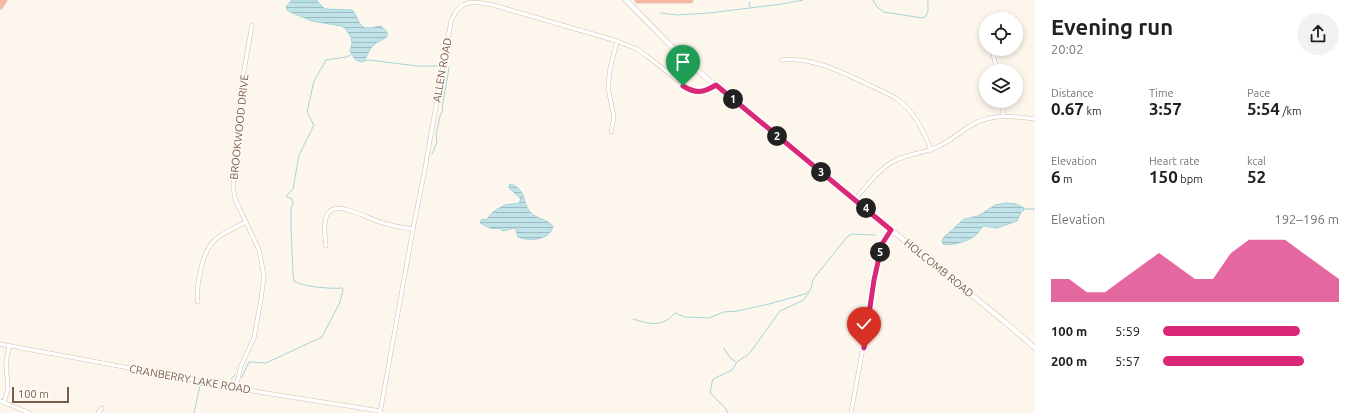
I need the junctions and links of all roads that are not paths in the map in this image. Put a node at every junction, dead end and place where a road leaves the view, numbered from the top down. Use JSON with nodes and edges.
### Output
{"nodes":[{"id":1,"x":4,"y":0,"type":"edge"},
{"id":2,"x":626,"y":0,"type":"edge"},
{"id":3,"x":638,"y":0,"type":"edge"},
{"id":4,"x":690,"y":0,"type":"edge"},
{"id":5,"x":0,"y":6,"type":"edge"},
{"id":6,"x":252,"y":24,"type":"dead end"},
{"id":7,"x":617,"y":41,"type":"junction"},
{"id":8,"x":782,"y":60,"type":"dead end"},
{"id":9,"x":716,"y":85,"type":"junction"},
{"id":10,"x":1003,"y":108,"type":"edge"},
{"id":11,"x":1003,"y":116,"type":"junction"},
{"id":12,"x":1035,"y":119,"type":"edge"},
{"id":13,"x":611,"y":132,"type":"dead end"},
{"id":14,"x":931,"y":150,"type":"junction"},
{"id":15,"x":855,"y":199,"type":"junction"},
{"id":16,"x":246,"y":222,"type":"junction"},
{"id":17,"x":413,"y":229,"type":"junction"},
{"id":18,"x":891,"y":230,"type":"junction"},
{"id":19,"x":326,"y":246,"type":"dead end"},
{"id":20,"x":198,"y":302,"type":"dead end"},
{"id":21,"x":0,"y":344,"type":"edge"},
{"id":22,"x":9,"y":346,"type":"junction"},
{"id":23,"x":1035,"y":348,"type":"edge"},
{"id":24,"x":236,"y":387,"type":"junction"},
{"id":25,"x":2,"y":402,"type":"edge"},
{"id":26,"x":102,"y":408,"type":"dead end"},
{"id":27,"x":380,"y":412,"type":"edge"},
{"id":28,"x":30,"y":413,"type":"edge"},
{"id":29,"x":98,"y":413,"type":"edge"},
{"id":30,"x":851,"y":413,"type":"edge"}],
"edges":[{"from":1,"to":5,"type":"highway"},
{"from":2,"to":9,"type":"street","name":"HOLCOMB ROAD"},
{"from":3,"to":4,"type":"highway"},
{"from":6,"to":16,"type":"street","name":"BROOKWOOD DRIVE"},
{"from":7,"to":9,"type":"street","name":"ALLEN ROAD"},
{"from":7,"to":13,"type":"street"},
{"from":7,"to":17,"type":"street","name":"ALLEN ROAD"},
{"from":8,"to":14,"type":"street"},
{"from":9,"to":15,"type":"street","name":"HOLCOMB ROAD"},
{"from":10,"to":11,"type":"street"},
{"from":11,"to":12,"type":"street"},
{"from":11,"to":14,"type":"street"},
{"from":14,"to":15,"type":"street"},
{"from":15,"to":18,"type":"street","name":"HOLCOMB ROAD"},
{"from":16,"to":20,"type":"street"},
{"from":16,"to":24,"type":"street","name":"BROOKWOOD DRIVE"},
{"from":17,"to":19,"type":"street"},
{"from":17,"to":27,"type":"street","name":"ALLEN ROAD"},
{"from":18,"to":23,"type":"street","name":"HOLCOMB ROAD"},
{"from":18,"to":30,"type":"street"},
{"from":21,"to":22,"type":"street","name":"CRANBERRY LAKE ROAD"},
{"from":22,"to":24,"type":"street","name":"CRANBERRY LAKE ROAD"},
{"from":22,"to":25,"type":"street"},
{"from":24,"to":27,"type":"street","name":"CRANBERRY LAKE ROAD"},
{"from":25,"to":28,"type":"street"},
{"from":26,"to":29,"type":"street"}]}
